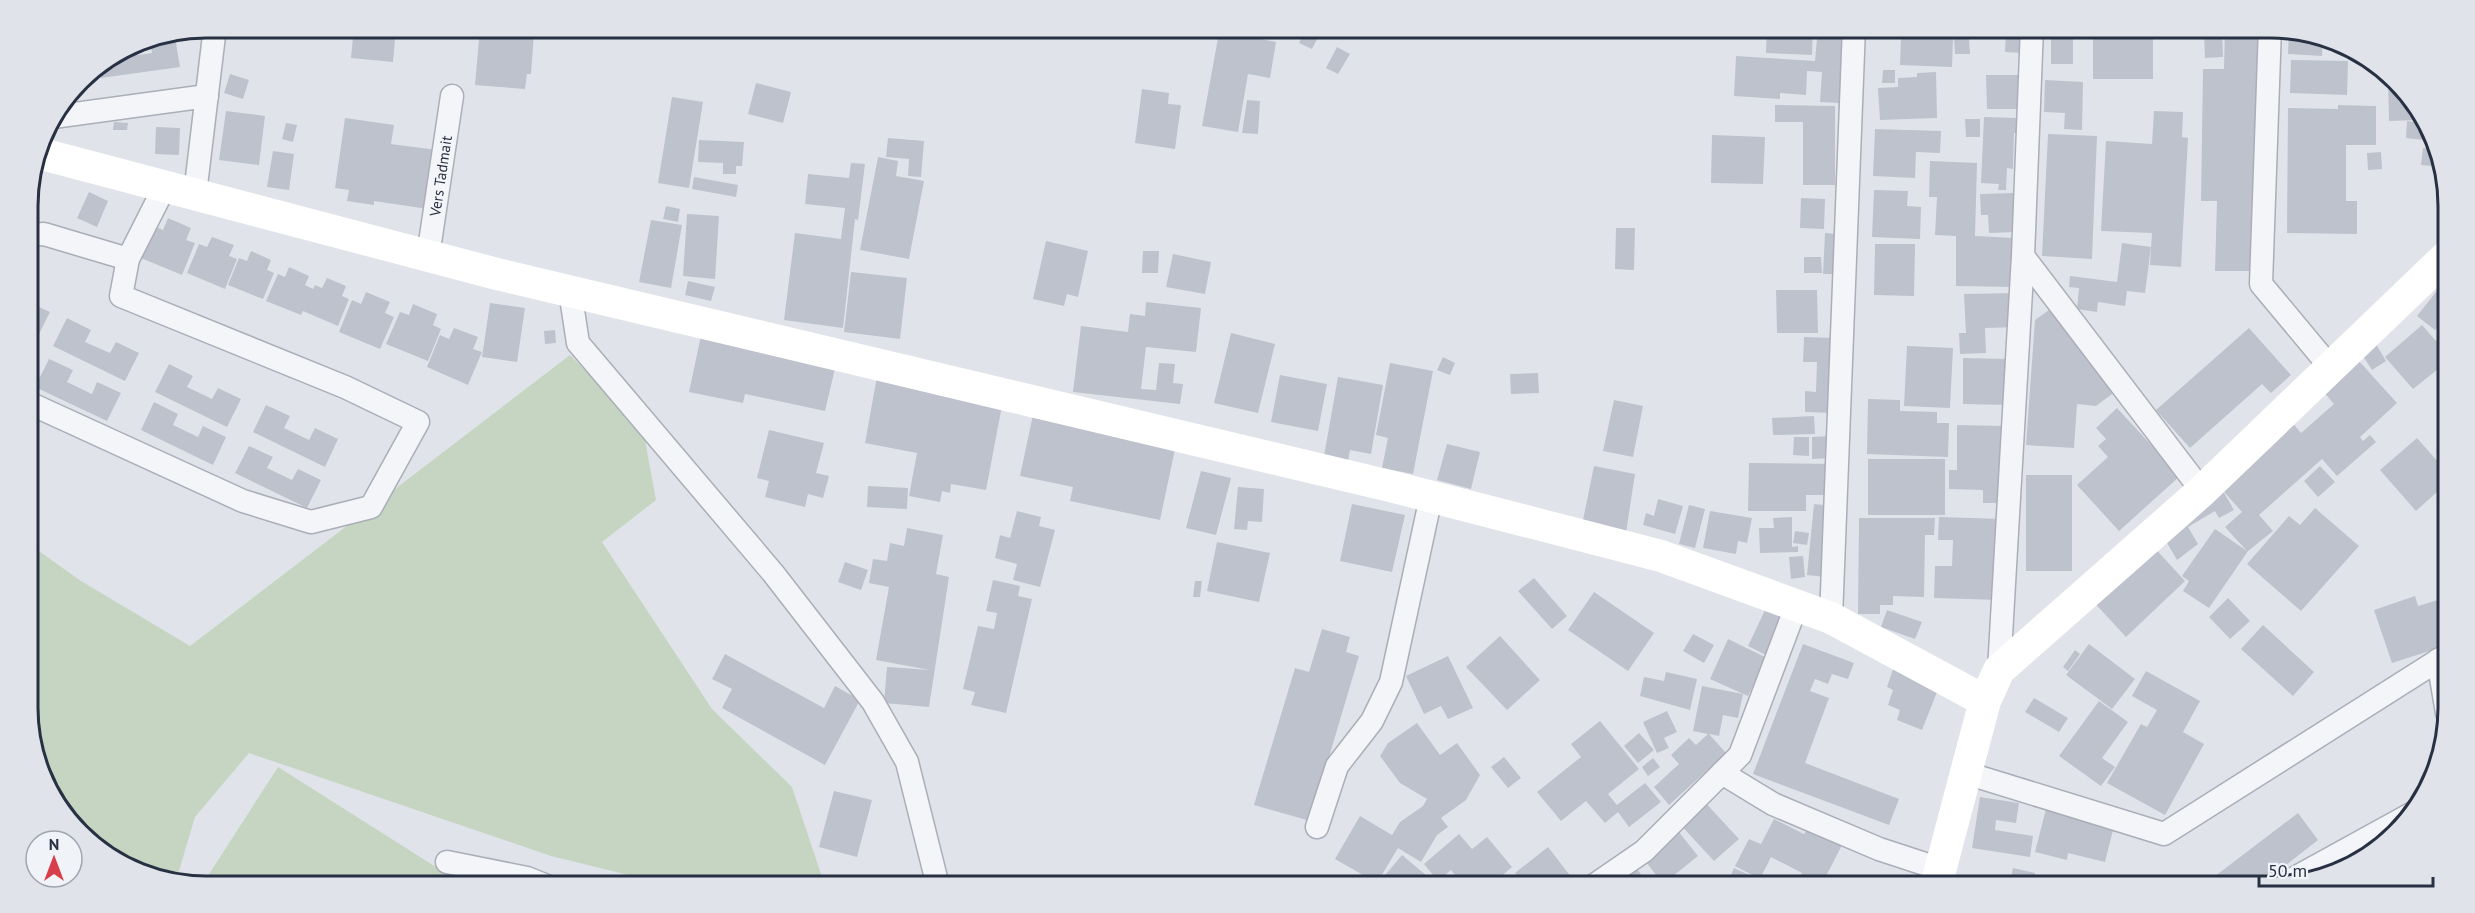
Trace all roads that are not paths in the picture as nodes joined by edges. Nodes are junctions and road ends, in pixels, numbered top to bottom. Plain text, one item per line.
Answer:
1 (214, 38) edge
2 (1854, 38) edge
3 (2032, 38) edge
4 (2270, 38) edge
5 (207, 96) junction
6 (452, 96) dead end
7 (64, 116) edge
8 (45, 155) edge
9 (165, 186) junction
10 (195, 194) junction
11 (38, 234) edge
12 (428, 256) junction
13 (2023, 256) junction
14 (128, 259) junction
15 (2438, 265) edge
16 (570, 291) junction
17 (2331, 368) junction
18 (38, 408) edge
19 (2202, 491) junction
20 (1431, 497) junction
21 (1797, 604) junction
22 (1831, 618) junction
23 (2438, 660) edge
24 (1999, 670) junction
25 (1985, 701) junction
26 (1722, 773) junction
27 (1966, 773) junction
28 (1317, 827) dead end
29 (2386, 828) edge
30 (447, 862) dead end
31 (2307, 871) edge
32 (1609, 875) edge
33 (1934, 875) edge
34 (1938, 875) edge
35 (516, 876) edge
36 (935, 876) edge

1 - 5 street
2 - 22 street
3 - 13 street
4 - 17 street
5 - 7 street
5 - 10 street
6 - 12 street, Vers Tadmait
8 - 9 main road
9 - 10 main road
9 - 14 street
10 - 12 main road
11 - 14 street
12 - 16 main road
13 - 19 street
13 - 24 street
14 - 18 street
15 - 17 main road
16 - 20 main road
16 - 36 street
17 - 19 main road
19 - 24 main road
20 - 21 main road
20 - 28 street
21 - 22 main road
21 - 26 street
22 - 25 main road
23 - 27 street
24 - 25 main road
25 - 27 main road
26 - 32 street
26 - 33 street
27 - 34 main road
29 - 31 street
30 - 35 street

